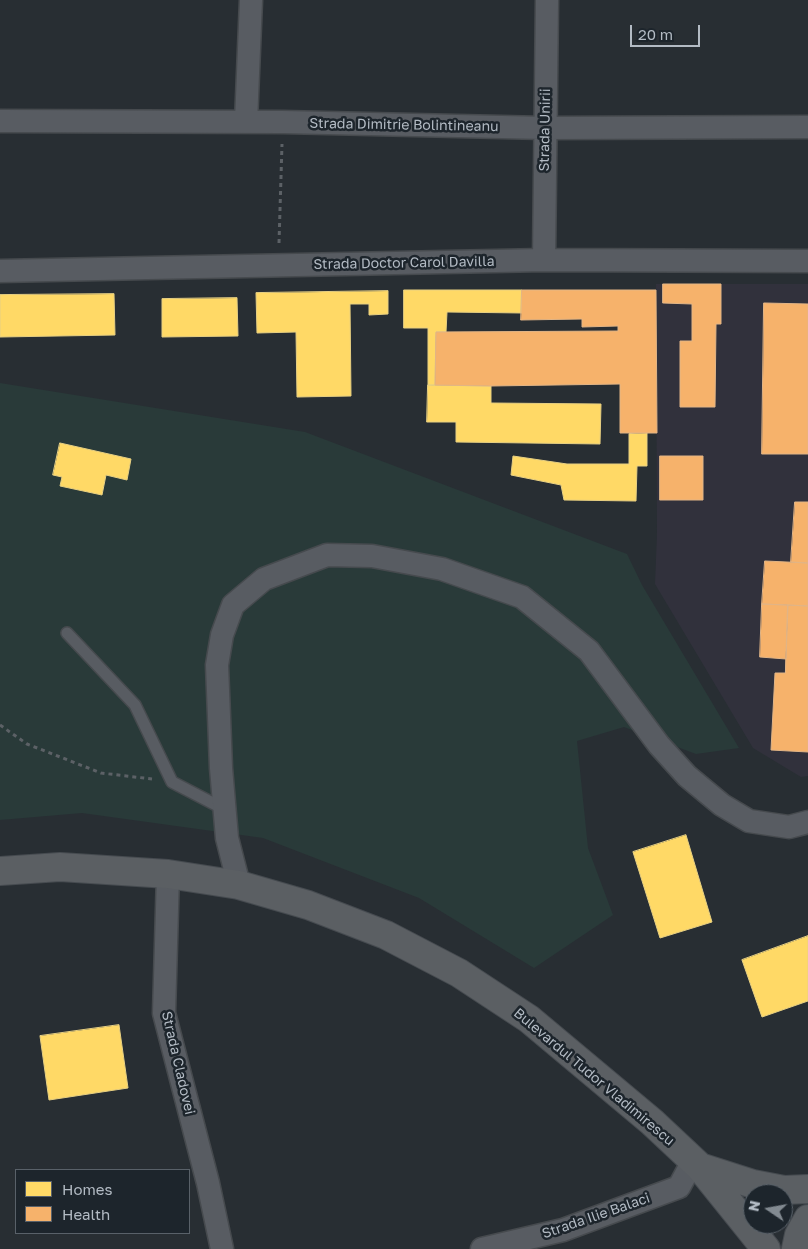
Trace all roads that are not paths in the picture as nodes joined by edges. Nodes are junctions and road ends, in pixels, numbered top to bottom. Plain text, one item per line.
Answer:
1 (251, 0) edge
2 (547, 0) edge
3 (0, 121) edge
4 (246, 122) junction
5 (808, 127) edge
6 (545, 128) junction
7 (544, 260) junction
8 (808, 261) edge
9 (0, 271) edge
10 (66, 633) dead end
11 (224, 809) junction
12 (808, 822) edge
13 (0, 872) edge
14 (168, 874) junction
15 (239, 885) junction
16 (696, 1164) junction
17 (808, 1189) edge
18 (808, 1219) edge
19 (222, 1249) edge
20 (482, 1249) edge
21 (766, 1249) edge
22 (796, 1249) edge

1 - 4 street
2 - 6 street, Strada Unirii
3 - 4 street, Strada Dimitrie Bolintineanu
4 - 6 street, Strada Dimitrie Bolintineanu
5 - 6 street, Strada Dimitrie Bolintineanu
6 - 7 street, Strada Unirii
7 - 8 street, Strada Doctor Carol Davilla
7 - 9 street, Strada Doctor Carol Davilla
10 - 11 lane
11 - 12 street
11 - 15 street
13 - 14 main road, Bulevardul Tudor Vladimirescu
14 - 15 main road, Bulevardul Tudor Vladimirescu
14 - 19 street, Strada Cladovei
15 - 16 main road, Bulevardul Tudor Vladimirescu
16 - 17 main road, Bulevardul Tudor Vladimirescu
16 - 20 street, Strada Ilie Balaci
16 - 21 main road, Bulevardul Tudor Vladimirescu
18 - 22 main road

